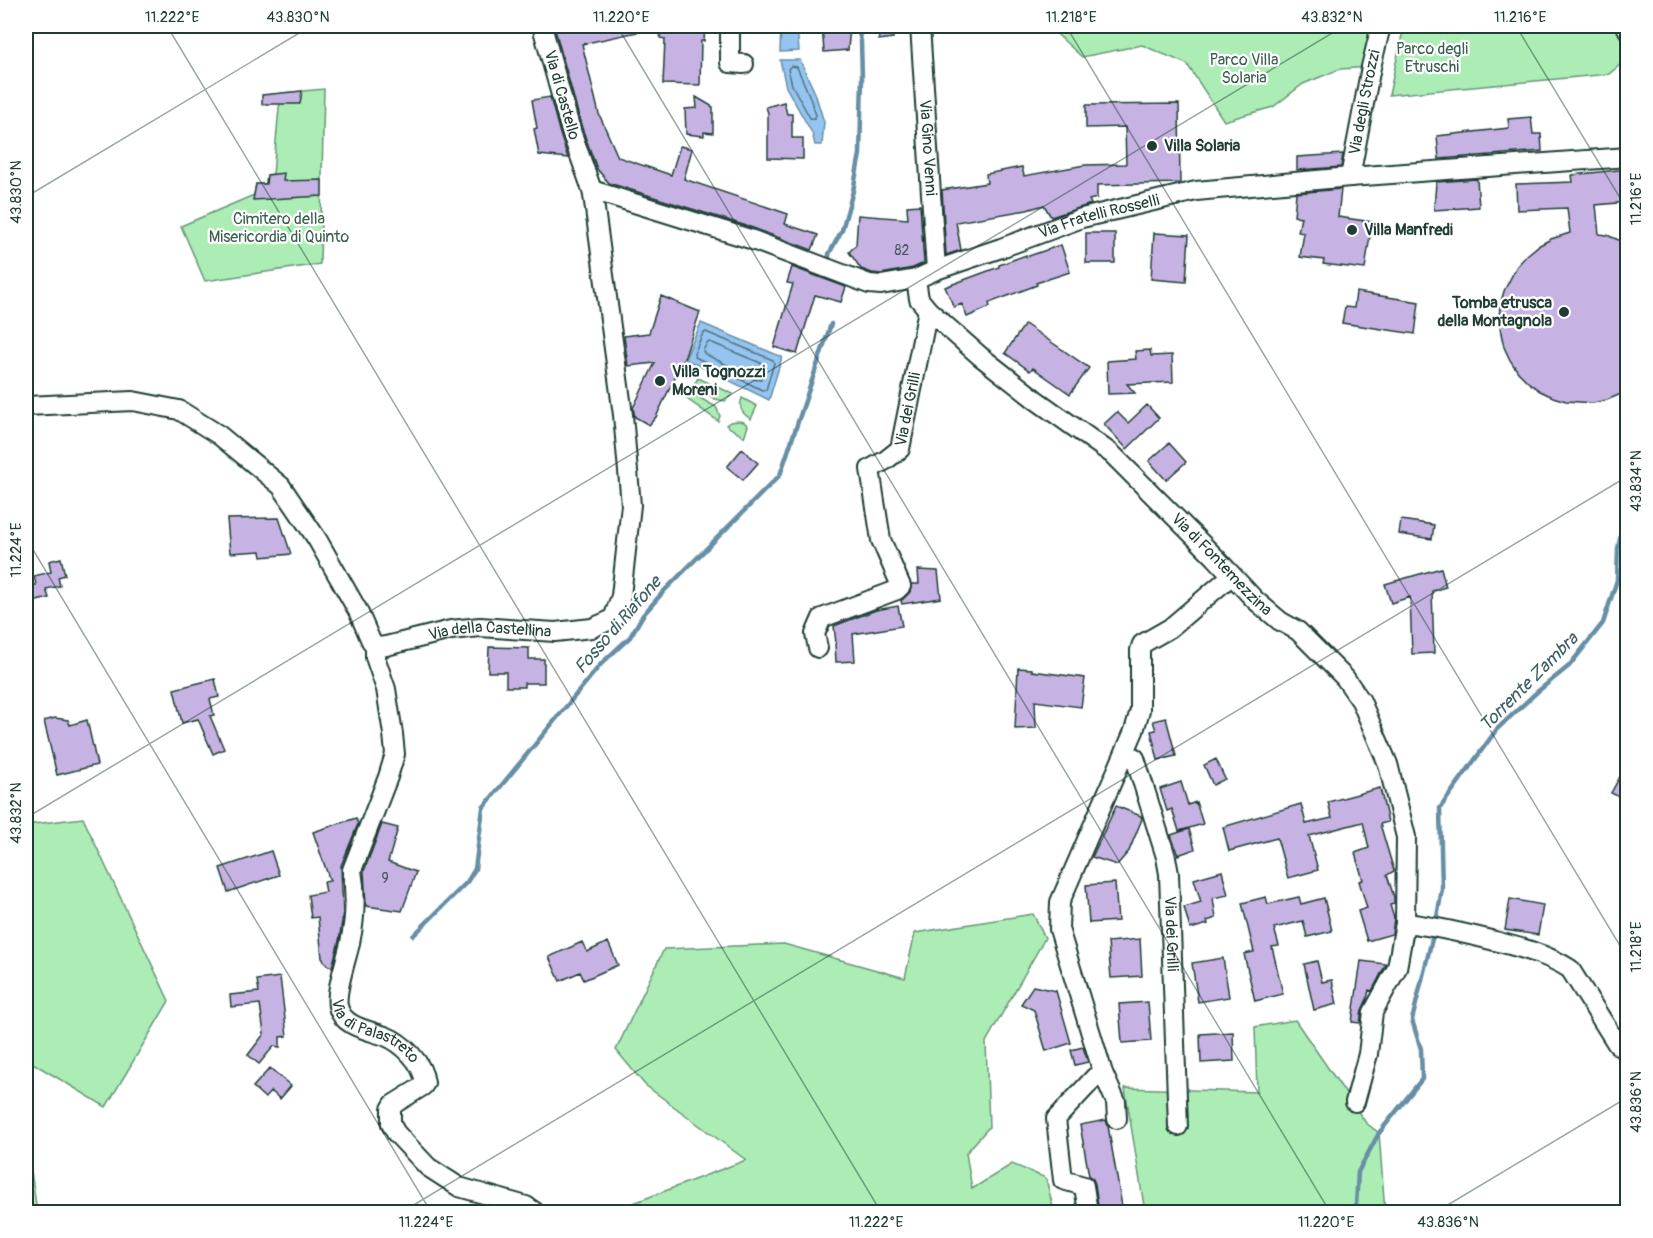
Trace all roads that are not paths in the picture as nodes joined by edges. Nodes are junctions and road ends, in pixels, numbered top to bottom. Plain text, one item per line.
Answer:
1 (730, 26) edge
2 (920, 26) edge
3 (1381, 26) edge
4 (1626, 26) edge
5 (540, 29) edge
6 (1628, 30) edge
7 (733, 63) dead end
8 (1628, 157) edge
9 (584, 164) joint
10 (1350, 177) junction
11 (592, 190) junction
12 (936, 270) junction
13 (916, 279) junction
14 (928, 310) junction
15 (26, 406) edge
16 (1232, 576) junction
17 (375, 646) junction
18 (818, 648) dead end
19 (1125, 753) junction
20 (1404, 923) junction
21 (1628, 1053) edge
22 (1103, 1073) junction
23 (1355, 1102) dead end
24 (1117, 1119) dead end
25 (1178, 1126) dead end
26 (535, 1212) edge
27 (1088, 1212) edge

1 - 7 street
2 - 12 street, Via Gino Venni
3 - 10 street, Via degli Strozzi
4 - 6 street
5 - 9 street, Via di Castello
8 - 10 street, Via Fratelli Rosselli
9 - 11 street, Via della Castellina
10 - 12 street, Via Fratelli Rosselli
11 - 13 street, Via Fratelli Rosselli
11 - 17 street, Via della Castellina
12 - 13 street, Via Fratelli Rosselli
13 - 14 street, Via di Fontemezzina
14 - 16 street, Via di Fontemezzina
14 - 18 street, Via dei Grilli
15 - 17 street
16 - 19 street
16 - 20 street, Via di Fontemezzina
17 - 26 street, Via di Palastreto
19 - 22 street
19 - 25 street, Via dei Grilli
20 - 21 street
20 - 23 street, Via di Fontemezzina
22 - 24 street
22 - 27 street

